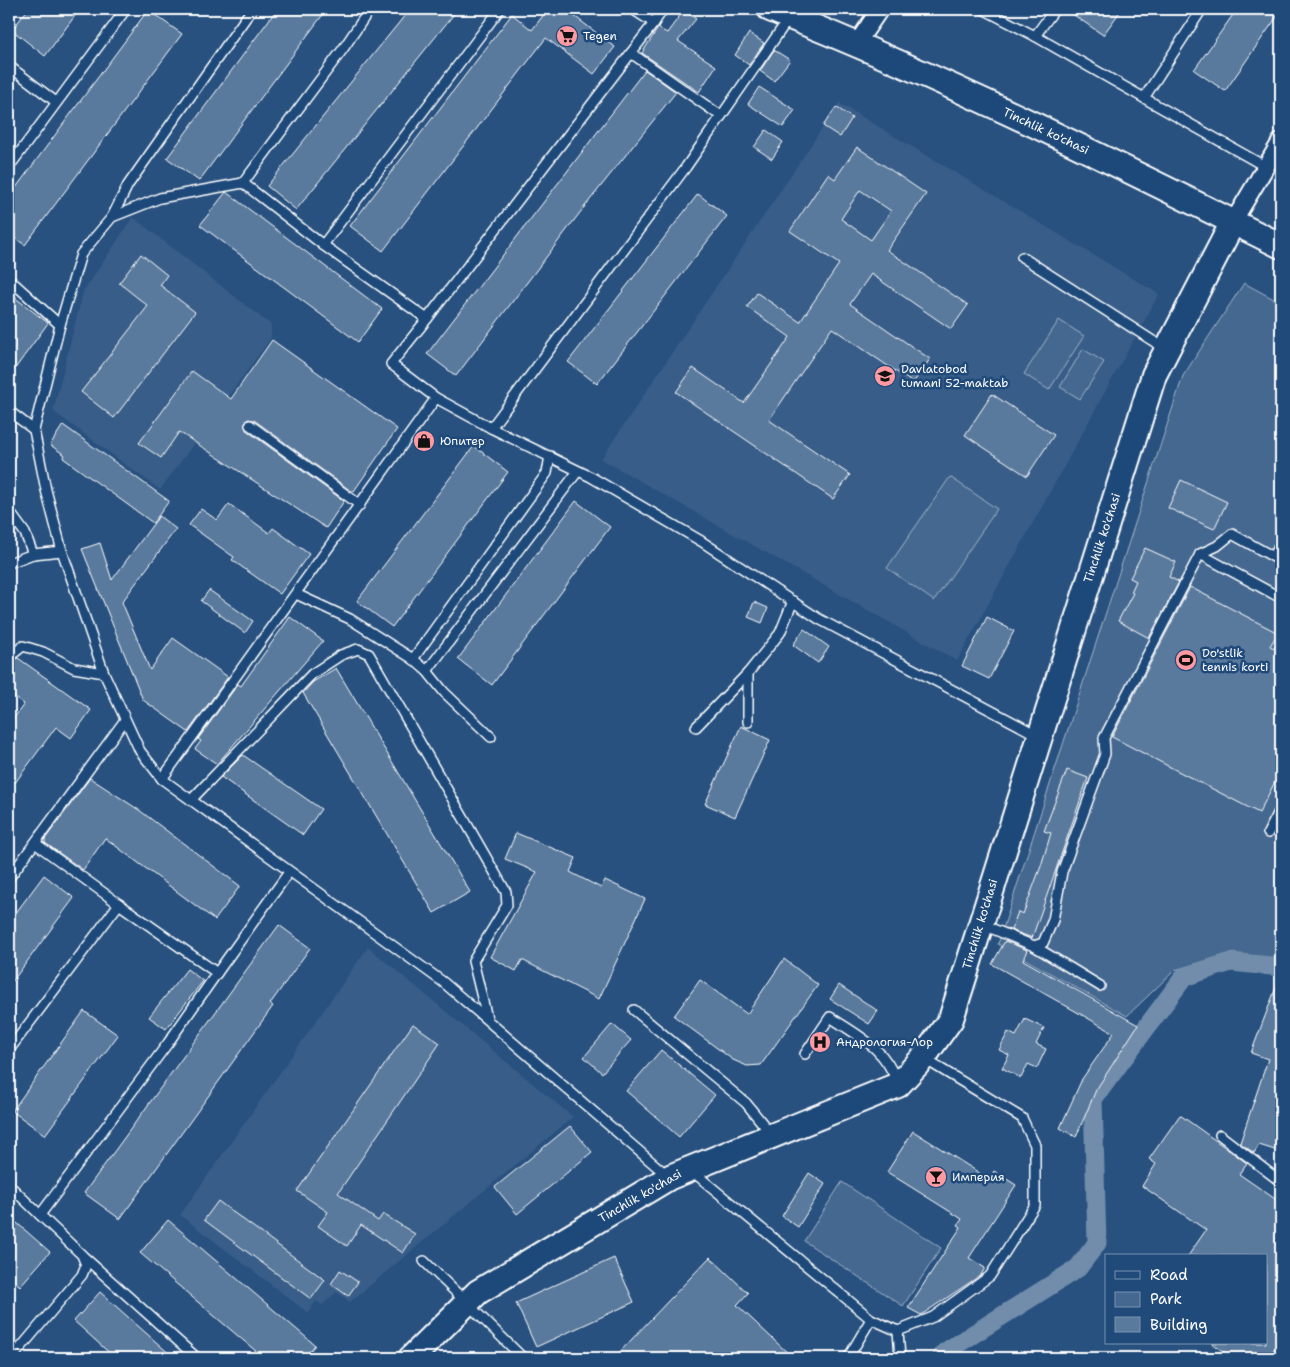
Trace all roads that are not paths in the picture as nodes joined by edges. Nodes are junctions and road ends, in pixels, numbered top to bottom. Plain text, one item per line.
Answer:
1 (126, 9) edge
2 (252, 9) edge
3 (370, 9) edge
4 (500, 9) edge
5 (632, 9) edge
6 (663, 9) edge
7 (880, 9) edge
8 (983, 9) edge
9 (1056, 9) edge
10 (1202, 9) edge
11 (780, 13) edge
12 (654, 23) junction
13 (1035, 36) junction
14 (857, 43) junction
15 (631, 53) junction
16 (9, 66) edge
17 (1144, 98) junction
18 (56, 102) junction
19 (721, 116) junction
20 (1281, 141) edge
21 (9, 167) edge
22 (1266, 168) junction
23 (243, 183) junction
24 (112, 218) junction
25 (1233, 222) junction
26 (323, 245) junction
27 (1281, 246) edge
28 (1022, 257) dead end
29 (9, 279) edge
30 (427, 319) junction
31 (60, 325) junction
32 (1167, 350) junction
33 (436, 398) junction
34 (9, 411) edge
35 (250, 425) dead end
36 (490, 428) junction
37 (34, 430) junction
38 (550, 456) junction
39 (578, 471) junction
40 (360, 505) junction
41 (9, 511) edge
42 (1281, 542) edge
43 (62, 550) junction
44 (33, 554) junction
45 (1200, 554) junction
46 (1278, 559) edge
47 (9, 563) edge
48 (296, 594) junction
49 (1281, 598) edge
50 (793, 601) junction
51 (9, 657) edge
52 (413, 660) junction
53 (427, 671) junction
54 (104, 672) junction
55 (748, 673) junction
56 (125, 720) junction
57 (748, 722) dead end
58 (696, 727) dead end
59 (1039, 736) junction
60 (491, 737) dead end
61 (162, 779) junction
62 (191, 800) junction
63 (1281, 808) edge
64 (1268, 833) dead end
65 (35, 843) junction
66 (289, 872) junction
67 (9, 878) edge
68 (120, 904) junction
69 (980, 924) junction
70 (1034, 946) junction
71 (217, 973) junction
72 (1100, 986) dead end
73 (634, 1010) dead end
74 (487, 1018) junction
75 (9, 1050) edge
76 (805, 1054) dead end
77 (923, 1058) junction
78 (898, 1084) junction
79 (773, 1135) junction
80 (1220, 1135) dead end
81 (680, 1173) junction
82 (1281, 1182) edge
83 (9, 1186) edge
84 (40, 1215) junction
85 (82, 1255) junction
86 (424, 1261) dead end
87 (467, 1303) junction
88 (871, 1319) junction
89 (898, 1331) junction
90 (12, 1358) edge
91 (197, 1358) edge
92 (411, 1358) edge
93 (523, 1358) edge
94 (848, 1358) edge
95 (900, 1358) edge

1 - 18 lane
2 - 24 lane
3 - 23 lane
4 - 26 lane
5 - 12 lane
6 - 12 lane
7 - 14 street
8 - 13 lane
9 - 13 lane
10 - 17 lane
11 - 14 street, Tinchlik ko'chasi
11 - 19 lane
12 - 15 lane
13 - 17 lane
14 - 25 street, Tinchlik ko'chasi
15 - 19 lane
15 - 30 lane
16 - 18 lane
17 - 22 lane
18 - 21 lane
19 - 36 lane
20 - 22 street
22 - 25 street
23 - 24 lane
23 - 26 lane
24 - 31 lane
25 - 27 street, Tinchlik ko'chasi
25 - 32 street, Tinchlik ko'chasi
26 - 30 lane
28 - 32 lane
29 - 31 lane
30 - 33 lane
31 - 37 lane
32 - 59 street, Tinchlik ko'chasi
33 - 36 lane
33 - 40 lane
34 - 37 lane
35 - 40 lane
36 - 38 lane
37 - 43 lane
38 - 39 lane
38 - 52 lane
39 - 50 lane
39 - 53 lane
40 - 48 lane
41 - 44 lane
42 - 46 lane
43 - 44 lane
43 - 54 lane
44 - 47 lane
45 - 46 lane
45 - 49 lane
45 - 70 lane
48 - 52 lane
48 - 61 lane
50 - 55 lane
50 - 59 lane
51 - 54 lane
52 - 53 lane
53 - 60 lane
54 - 56 lane
55 - 57 lane
55 - 58 lane
56 - 61 lane
56 - 65 lane
59 - 69 street, Tinchlik ko'chasi
61 - 62 lane
62 - 66 lane
62 - 74 lane
63 - 64 lane
65 - 67 lane
65 - 68 lane
66 - 71 lane
66 - 74 lane
68 - 71 lane
68 - 75 lane
69 - 70 lane
69 - 77 street, Tinchlik ko'chasi
70 - 72 lane
71 - 84 lane
73 - 79 lane
74 - 81 lane
76 - 78 lane
77 - 78 street, Tinchlik ko'chasi
77 - 89 lane
78 - 79 street, Tinchlik ko'chasi
79 - 81 street, Tinchlik ko'chasi
80 - 82 lane
81 - 87 street, Tinchlik ko'chasi
81 - 88 lane
83 - 84 lane
84 - 85 lane
85 - 90 lane
85 - 91 lane
86 - 87 lane
87 - 92 street, Tinchlik ko'chasi
87 - 93 lane
88 - 89 lane
88 - 94 lane
89 - 95 lane

